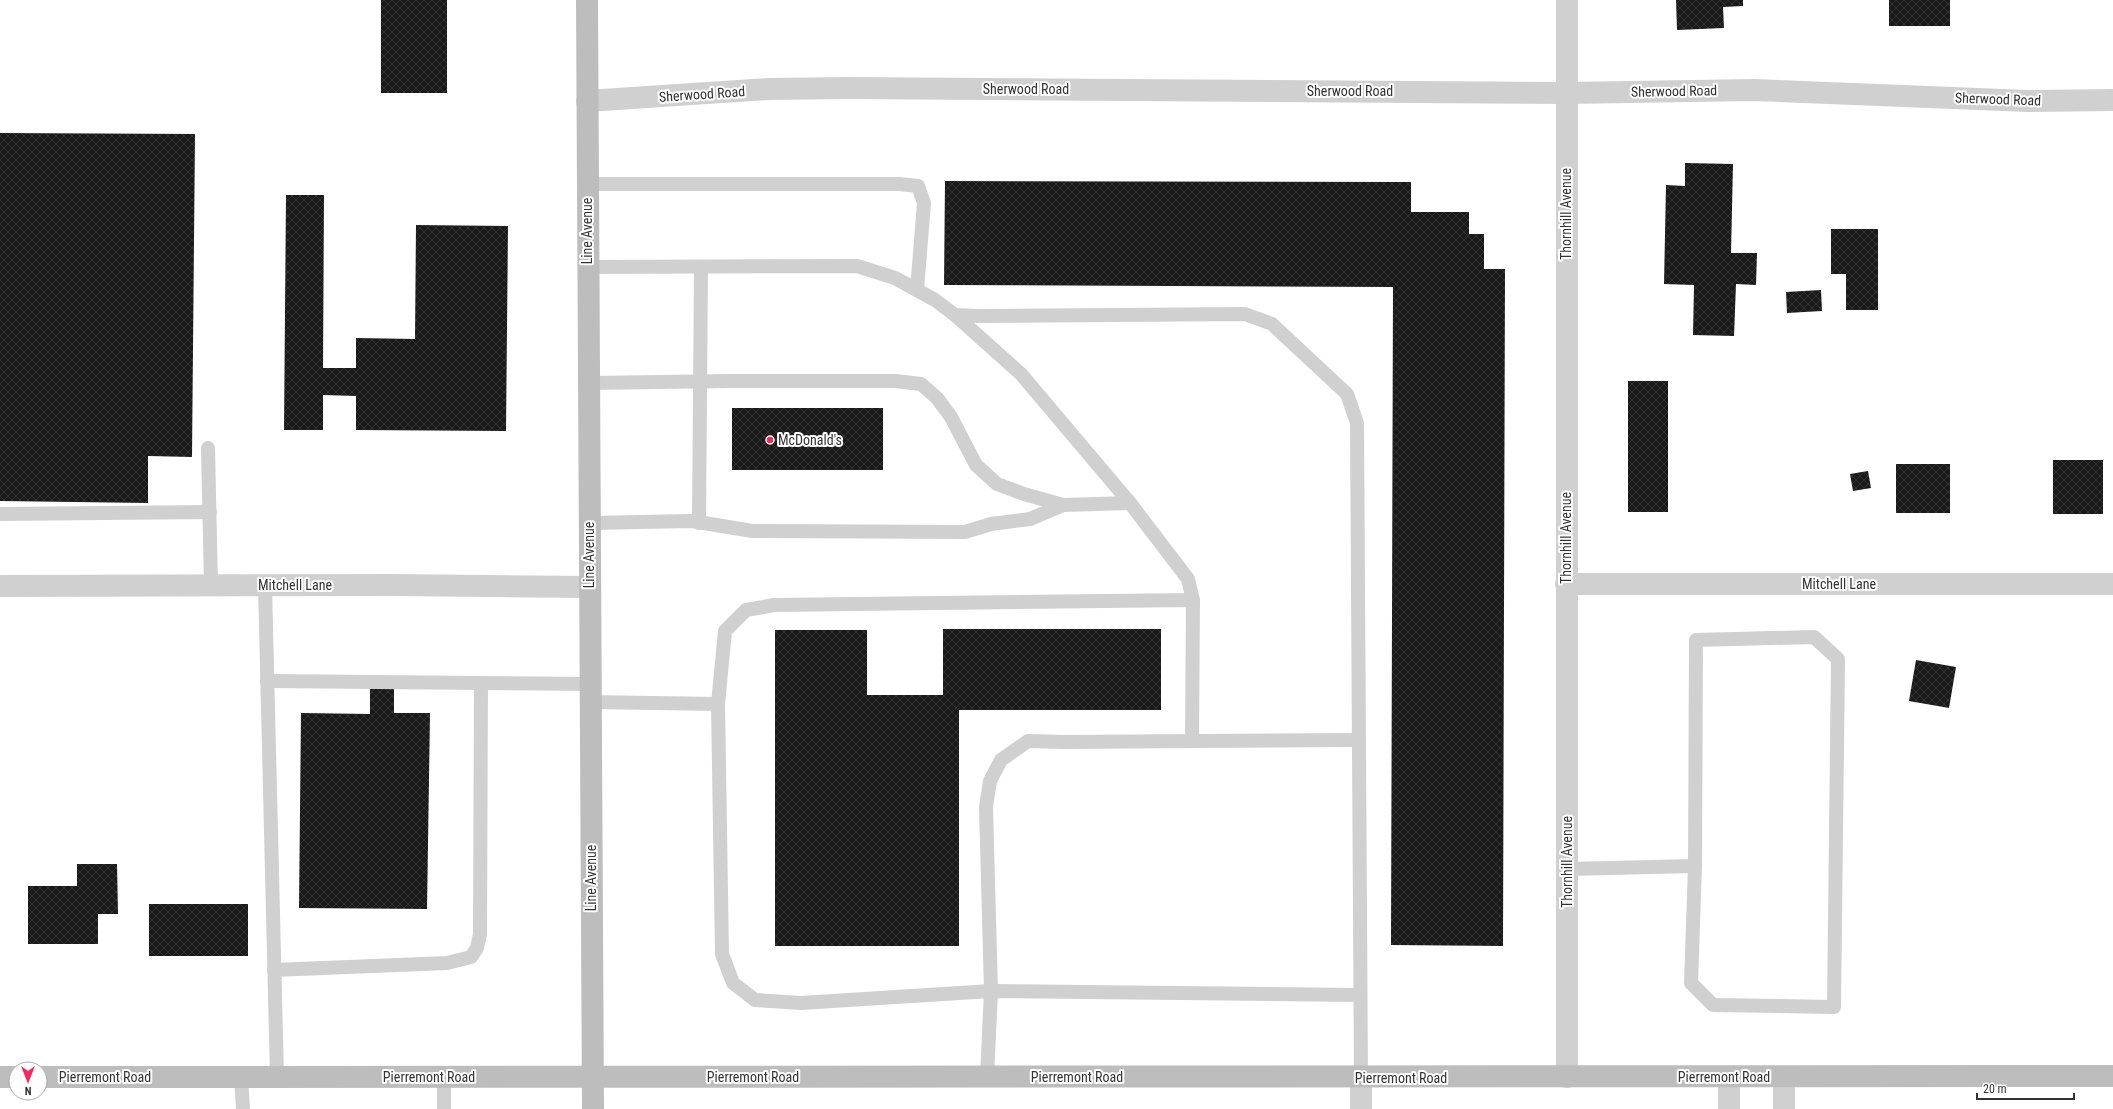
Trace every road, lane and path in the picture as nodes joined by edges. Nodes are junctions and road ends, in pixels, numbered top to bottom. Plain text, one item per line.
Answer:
1 (586, 0) edge
2 (1567, 0) edge
3 (1566, 93) junction
4 (2113, 100) edge
5 (587, 101) junction
6 (587, 184) junction
7 (588, 267) junction
8 (701, 267) junction
9 (917, 290) junction
10 (955, 315) junction
11 (700, 381) junction
12 (588, 383) junction
13 (208, 448) dead end
14 (1130, 503) junction
15 (1063, 505) junction
16 (210, 512) junction
17 (0, 514) edge
18 (589, 523) junction
19 (699, 523) junction
20 (1566, 584) junction
21 (2113, 584) edge
22 (211, 585) junction
23 (265, 585) junction
24 (0, 586) edge
25 (590, 587) junction
26 (1193, 600) junction
27 (267, 681) junction
28 (481, 683) junction
29 (590, 693) junction
30 (718, 704) junction
31 (1358, 740) junction
32 (1192, 741) junction
33 (1695, 866) junction
34 (1567, 869) junction
35 (274, 970) junction
36 (991, 991) junction
37 (1360, 995) junction
38 (2113, 1076) edge
39 (48, 1077) edge
40 (241, 1077) junction
41 (277, 1077) junction
42 (444, 1077) junction
43 (593, 1077) junction
44 (987, 1077) junction
45 (1567, 1077) junction
46 (1729, 1077) junction
47 (1784, 1077) junction
48 (1361, 1078) junction
49 (243, 1109) edge
50 (444, 1109) edge
51 (593, 1109) edge
52 (1361, 1109) edge
53 (1729, 1109) edge
54 (1784, 1109) edge

1 - 5 main road, Line Avenue
2 - 3 street, Thornhill Avenue
3 - 4 street, Sherwood Road
3 - 5 street, Sherwood Road
3 - 20 street, Thornhill Avenue
5 - 6 main road, Line Avenue
6 - 7 main road, Line Avenue
6 - 9 lane
7 - 8 lane
7 - 12 main road, Line Avenue
8 - 9 lane
8 - 11 lane
9 - 10 lane
10 - 14 lane
10 - 31 lane
11 - 12 lane
11 - 15 lane
11 - 19 lane
12 - 18 main road, Line Avenue
13 - 16 lane
14 - 15 lane
14 - 26 lane
15 - 19 lane
16 - 17 lane
16 - 22 lane
18 - 19 lane
18 - 25 main road, Line Avenue
20 - 21 street, Mitchell Lane
20 - 34 street, Thornhill Avenue
22 - 23 street, Mitchell Lane
22 - 24 street, Mitchell Lane
23 - 25 street, Mitchell Lane
23 - 27 lane
25 - 29 main road, Line Avenue
26 - 30 lane
26 - 32 lane
27 - 28 lane
27 - 35 lane
28 - 29 lane
28 - 35 lane
29 - 30 lane
29 - 43 main road, Line Avenue
30 - 36 lane
31 - 32 lane
31 - 37 lane
32 - 36 lane
33 - 33 lane
33 - 34 lane
34 - 45 street, Thornhill Avenue
35 - 41 lane
36 - 37 lane
36 - 44 lane
37 - 48 lane
38 - 47 main road, Pierremont Road
39 - 40 main road, Pierremont Road
40 - 41 main road, Pierremont Road
40 - 49 lane
41 - 42 main road, Pierremont Road
42 - 43 main road, Pierremont Road
42 - 50 lane
43 - 44 main road, Pierremont Road
43 - 51 main road, Line Avenue
44 - 48 main road, Pierremont Road
45 - 46 main road, Pierremont Road
45 - 48 main road, Pierremont Road
46 - 47 main road, Pierremont Road
46 - 53 street
47 - 54 street
48 - 52 street

